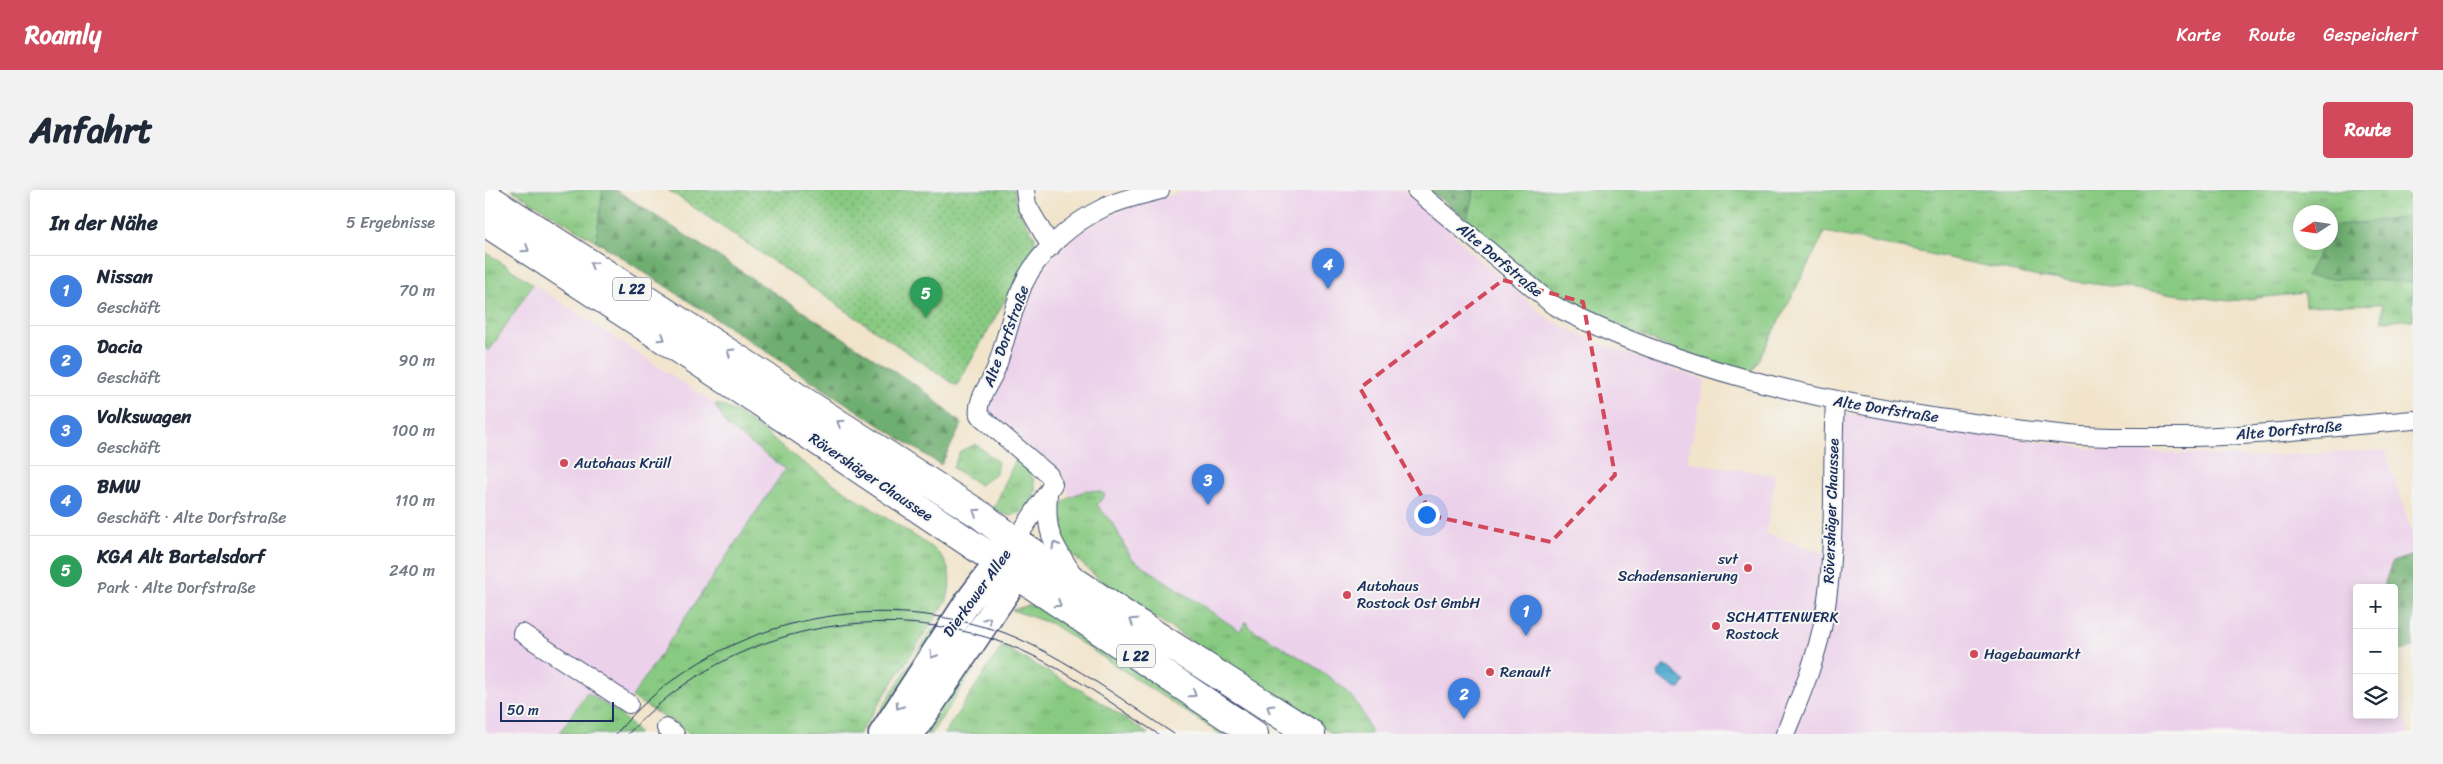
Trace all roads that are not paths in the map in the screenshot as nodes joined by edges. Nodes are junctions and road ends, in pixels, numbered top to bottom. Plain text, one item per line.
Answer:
1 (1025, 190) edge
2 (1160, 190) edge
3 (1416, 190) edge
4 (487, 206) edge
5 (1051, 247) junction
6 (1835, 402) junction
7 (2413, 420) edge
8 (1047, 494) junction
9 (1015, 541) junction
10 (1007, 569) junction
11 (1081, 586) junction
12 (522, 633) dead end
13 (629, 704) dead end
14 (882, 734) edge
15 (911, 734) edge
16 (1255, 734) edge
17 (1311, 734) edge
18 (1785, 734) edge

1 - 5 street
2 - 5 street, Alte Dorfstraße
3 - 6 street, Alte Dorfstraße
9 -> 4 main road, Rövershäger Chaussee / L 22
4 -> 10 main road, Rövershäger Chaussee / L 22
5 - 8 street, Alte Dorfstraße
6 - 7 street, Alte Dorfstraße
6 - 18 street, Rövershäger Chaussee
8 - 9 street
11 -> 8 street, Rövershäger Chaussee
9 - 10 main road, Dierkower Allee
9 - 11 main road, Rövershäger Chaussee / L 22
10 -> 14 main road, Dierkower Allee
15 -> 10 main road, Dierkower Allee
10 -> 16 main road, Rövershäger Chaussee / L 22
17 -> 11 main road, Rövershäger Chaussee / L 22
12 - 13 street

